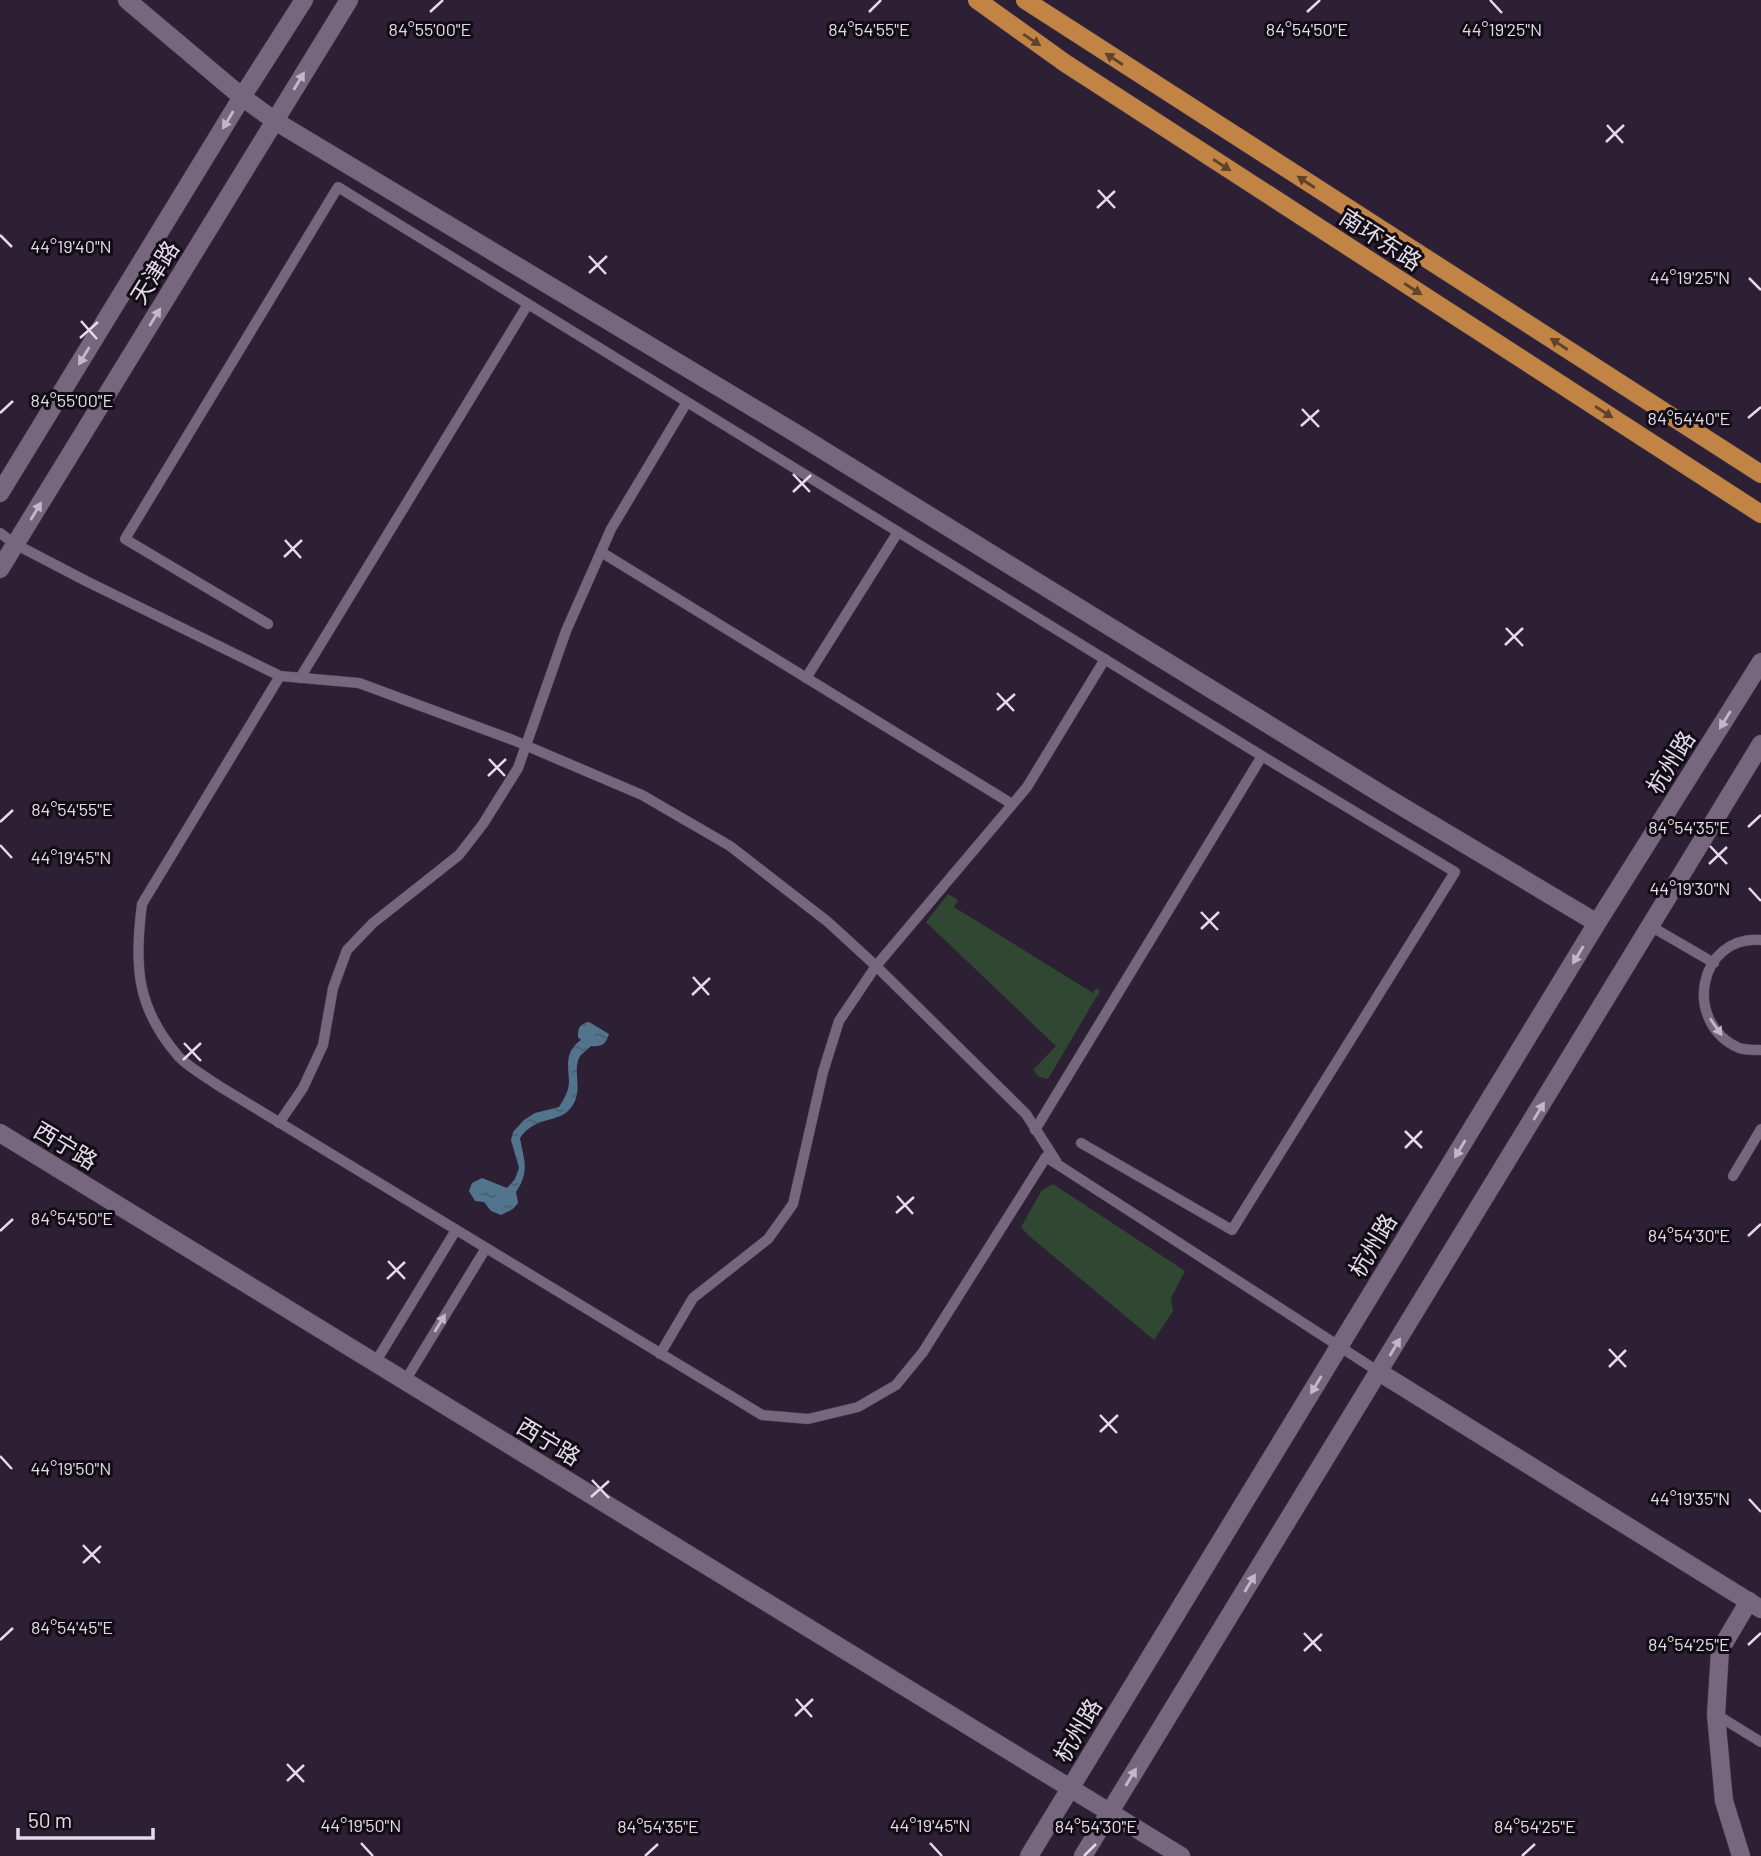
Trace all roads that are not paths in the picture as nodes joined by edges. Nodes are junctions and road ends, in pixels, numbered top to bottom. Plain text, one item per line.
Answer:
1 (127, 0) edge
2 (304, 0) edge
3 (349, 0) edge
4 (976, 0) edge
5 (1025, 0) edge
6 (242, 97) junction
7 (275, 121) junction
8 (528, 304) junction
9 (687, 402) junction
10 (1761, 474) edge
11 (0, 493) edge
12 (1761, 514) edge
13 (898, 532) junction
14 (0, 533) edge
15 (15, 544) junction
16 (601, 552) junction
17 (0, 569) edge
18 (268, 624) dead end
19 (1105, 659) junction
20 (1761, 662) edge
21 (280, 676) junction
22 (300, 678) junction
23 (806, 678) junction
24 (1761, 744) edge
25 (524, 745) junction
26 (1262, 756) junction
27 (1012, 804) junction
28 (1597, 923) junction
29 (1651, 927) junction
30 (1761, 940) edge
31 (1714, 963) junction
32 (876, 966) junction
33 (1761, 1050) edge
34 (279, 1122) junction
35 (1761, 1129) edge
36 (1035, 1130) junction
37 (0, 1133) edge
38 (1081, 1143) dead end
39 (1058, 1165) junction
40 (1733, 1176) dead end
41 (456, 1230) junction
42 (486, 1248) junction
43 (1339, 1347) junction
44 (660, 1354) junction
45 (375, 1363) junction
46 (1379, 1372) junction
47 (405, 1381) junction
48 (1755, 1605) edge
49 (1716, 1715) junction
50 (1761, 1742) edge
51 (1070, 1788) junction
52 (1110, 1812) junction
53 (1029, 1856) edge
54 (1083, 1856) edge
55 (1181, 1856) edge
56 (1741, 1856) edge

1 - 6 street
2 - 6 street, 天津路
7 -> 3 street, 天津路
4 -> 12 main road, 南环东路
10 -> 5 main road, 南环东路
6 - 7 street
6 -> 11 street, 天津路
15 -> 7 street, 天津路
7 - 28 street
8 - 9 lane
8 - 18 lane
8 - 22 lane
9 - 13 lane
9 - 16 lane
13 - 19 lane
13 - 23 lane
14 - 15 lane
15 - 17 street, 天津路
15 - 21 lane
16 - 23 lane
16 - 25 lane
19 - 26 lane
19 - 27 lane
20 -> 28 street, 杭州路
21 - 22 lane
21 - 34 lane
22 - 25 lane
23 - 27 lane
24 - 29 street
25 - 32 lane
25 - 34 lane
26 - 36 lane
26 - 38 lane
27 - 32 lane
28 -> 43 street, 杭州路
29 - 31 lane
46 -> 29 street
30 - 31 lane
31 -> 33 lane
32 - 36 lane
32 - 44 lane
34 - 41 lane
35 - 40 lane
36 - 39 lane
37 - 45 street, 西宁路
39 - 43 lane
39 - 44 lane
41 - 42 lane
41 - 45 lane
42 - 44 lane
47 -> 42 lane
43 - 46 lane
43 -> 51 street, 杭州路
45 - 47 street, 西宁路
46 - 48 street
52 -> 46 street
47 - 51 street, 西宁路
48 - 49 street
49 - 50 lane
49 - 56 street
51 - 52 street, 西宁路
51 - 53 street, 杭州路
52 - 54 street
52 - 55 street, 西宁路

